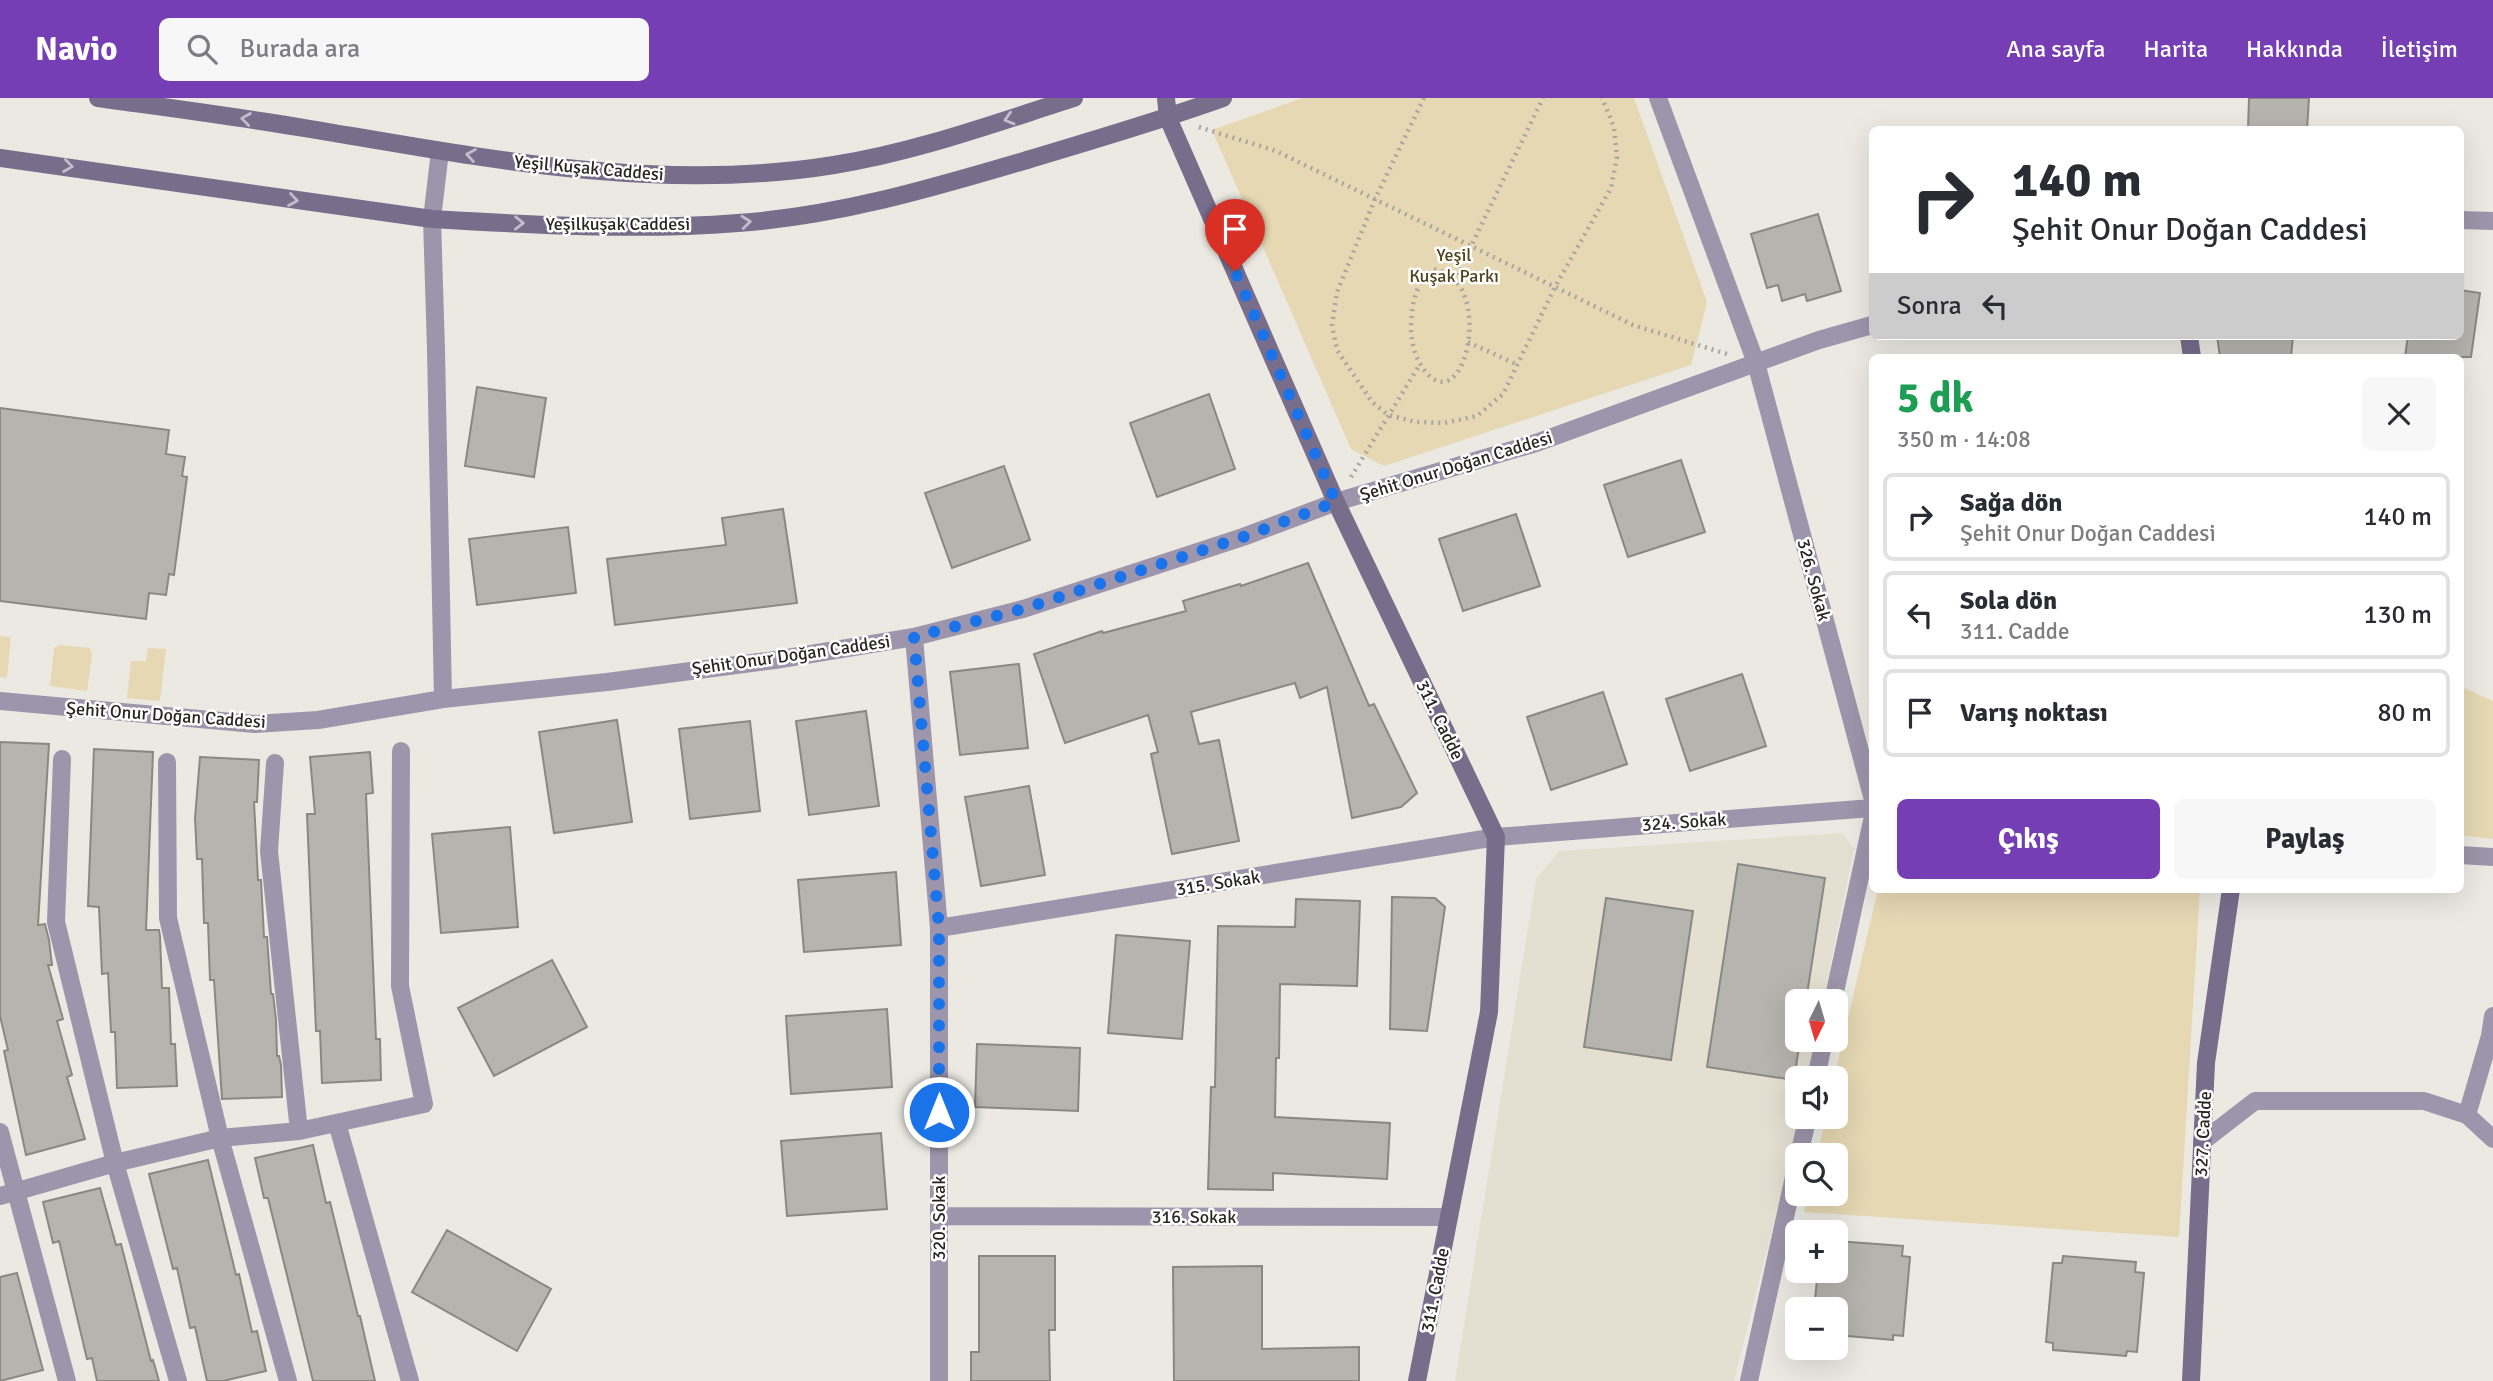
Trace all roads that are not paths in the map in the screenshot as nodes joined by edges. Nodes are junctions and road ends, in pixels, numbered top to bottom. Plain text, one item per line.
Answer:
1 (98, 98) edge
2 (1074, 98) edge
3 (1166, 98) edge
4 (1223, 98) edge
5 (1658, 98) edge
6 (1168, 118) junction
7 (440, 151) junction
8 (0, 158) edge
9 (432, 219) junction
10 (2464, 220) edge
11 (2493, 221) edge
12 (1869, 326) edge
13 (1756, 363) junction
14 (1336, 502) junction
15 (914, 637) junction
16 (443, 699) junction
17 (0, 701) edge
18 (401, 751) dead end
19 (62, 759) dead end
20 (167, 762) dead end
21 (275, 763) dead end
22 (1869, 785) edge
23 (1869, 808) edge
24 (1869, 835) edge
25 (1496, 837) junction
26 (2464, 855) edge
27 (2493, 857) edge
28 (2230, 893) edge
29 (939, 928) junction
30 (1836, 989) edge
31 (2493, 1016) edge
32 (2467, 1115) junction
33 (337, 1123) junction
34 (299, 1131) junction
35 (0, 1132) edge
36 (220, 1138) junction
37 (2493, 1139) edge
38 (2202, 1142) junction
39 (114, 1163) junction
40 (8, 1194) edge
41 (1788, 1206) edge
42 (939, 1216) junction
43 (1449, 1217) junction
44 (67, 1381) edge
45 (178, 1381) edge
46 (288, 1381) edge
47 (410, 1381) edge
48 (939, 1381) edge
49 (1417, 1381) edge
50 (1749, 1381) edge
51 (2191, 1381) edge

7 -> 1 main road, Yeşil Kuşak Caddesi
2 -> 7 main road, Yeşil Kuşak Caddesi
3 - 6 main road, 311. Cadde
4 - 6 main road, Yeşilkuşak Caddesi
5 - 13 street, 326. Sokak
9 -> 6 main road, Yeşilkuşak Caddesi
6 - 14 main road, 311. Cadde
7 - 9 street
8 -> 9 main road, Yeşilkuşak Caddesi
9 - 16 street
10 - 11 street
12 - 13 street, Şehit Onur Doğan Caddesi
13 - 14 street, Şehit Onur Doğan Caddesi
13 - 22 street, 326. Sokak
14 - 15 street, Şehit Onur Doğan Caddesi
14 - 25 main road, 311. Cadde
15 - 16 street, Şehit Onur Doğan Caddesi
15 - 29 street, 320. Sokak
16 - 17 street, Şehit Onur Doğan Caddesi
18 - 33 street
19 - 39 street
20 - 36 street
21 - 34 street
23 - 25 street, 324. Sokak
24 - 30 street
25 - 29 street, 315. Sokak
25 - 43 main road, 311. Cadde
26 - 27 street
28 - 38 main road, 327. Cadde
29 - 42 street, 320. Sokak
31 - 32 street
32 - 37 street
32 - 38 street
33 - 34 street
33 - 47 street
34 - 36 street
35 - 40 street
36 - 39 street
36 - 46 street
38 - 51 main road, 327. Cadde
39 - 40 street
39 - 45 street
40 - 44 street
41 - 50 street
42 - 43 street, 316. Sokak
42 - 48 street, 320. Sokak
43 - 49 main road, 311. Cadde

